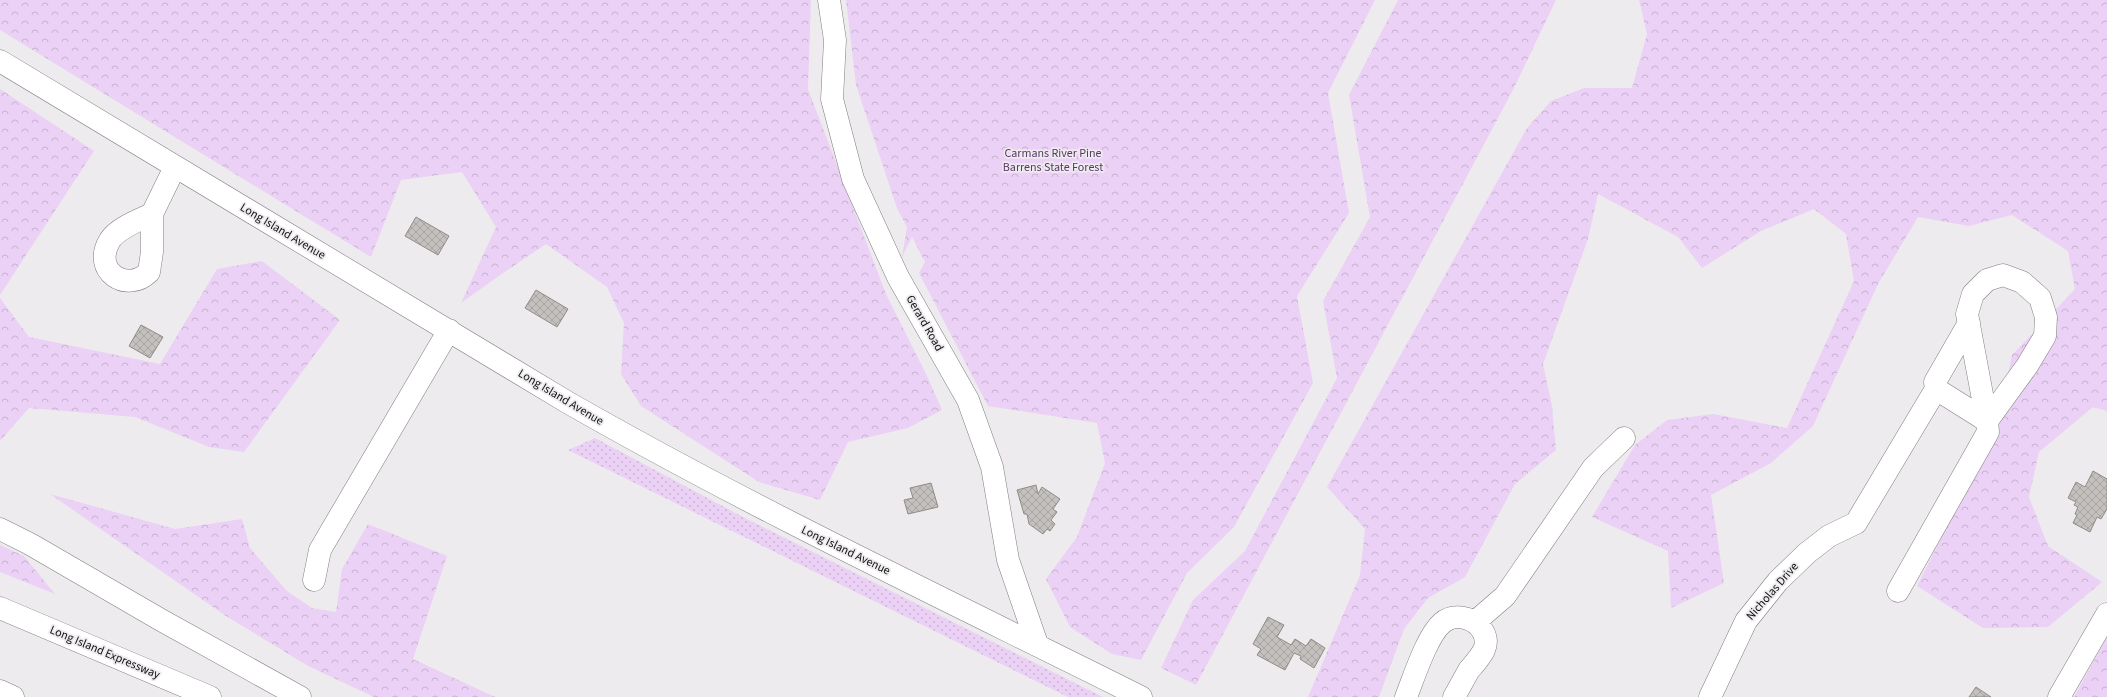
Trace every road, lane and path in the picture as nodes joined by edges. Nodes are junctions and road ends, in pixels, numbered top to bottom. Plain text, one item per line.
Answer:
1 (829, 0) edge
2 (0, 62) edge
3 (175, 167) junction
4 (152, 214) dead end
5 (1969, 323) junction
6 (449, 330) junction
7 (1936, 389) junction
8 (1987, 421) junction
9 (1624, 438) dead end
10 (0, 529) edge
11 (314, 580) dead end
12 (1898, 591) dead end
13 (0, 608) edge
14 (2107, 614) edge
15 (1475, 622) junction
16 (1037, 644) junction
17 (0, 691) edge
18 (13, 697) edge
19 (210, 697) edge
20 (300, 697) edge
21 (1141, 697) edge
22 (1406, 697) edge
23 (1454, 697) edge
24 (1710, 697) edge
25 (2059, 697) edge

1 - 16 main road, Gerard Road
2 - 3 main road, Long Island Avenue
3 - 4 main road
3 - 6 main road, Long Island Avenue
5 - 7 main road, Nicholas Drive
5 - 8 main road
5 - 8 main road
6 - 11 main road
6 - 16 main road, Long Island Avenue
7 - 8 main road
7 - 24 main road, Nicholas Drive
8 - 12 main road
9 - 15 main road
10 - 20 main road
13 - 19 main road, Long Island Expressway
14 - 25 main road
15 - 22 main road
15 - 23 main road
16 - 21 main road, Long Island Avenue
17 - 18 main road

